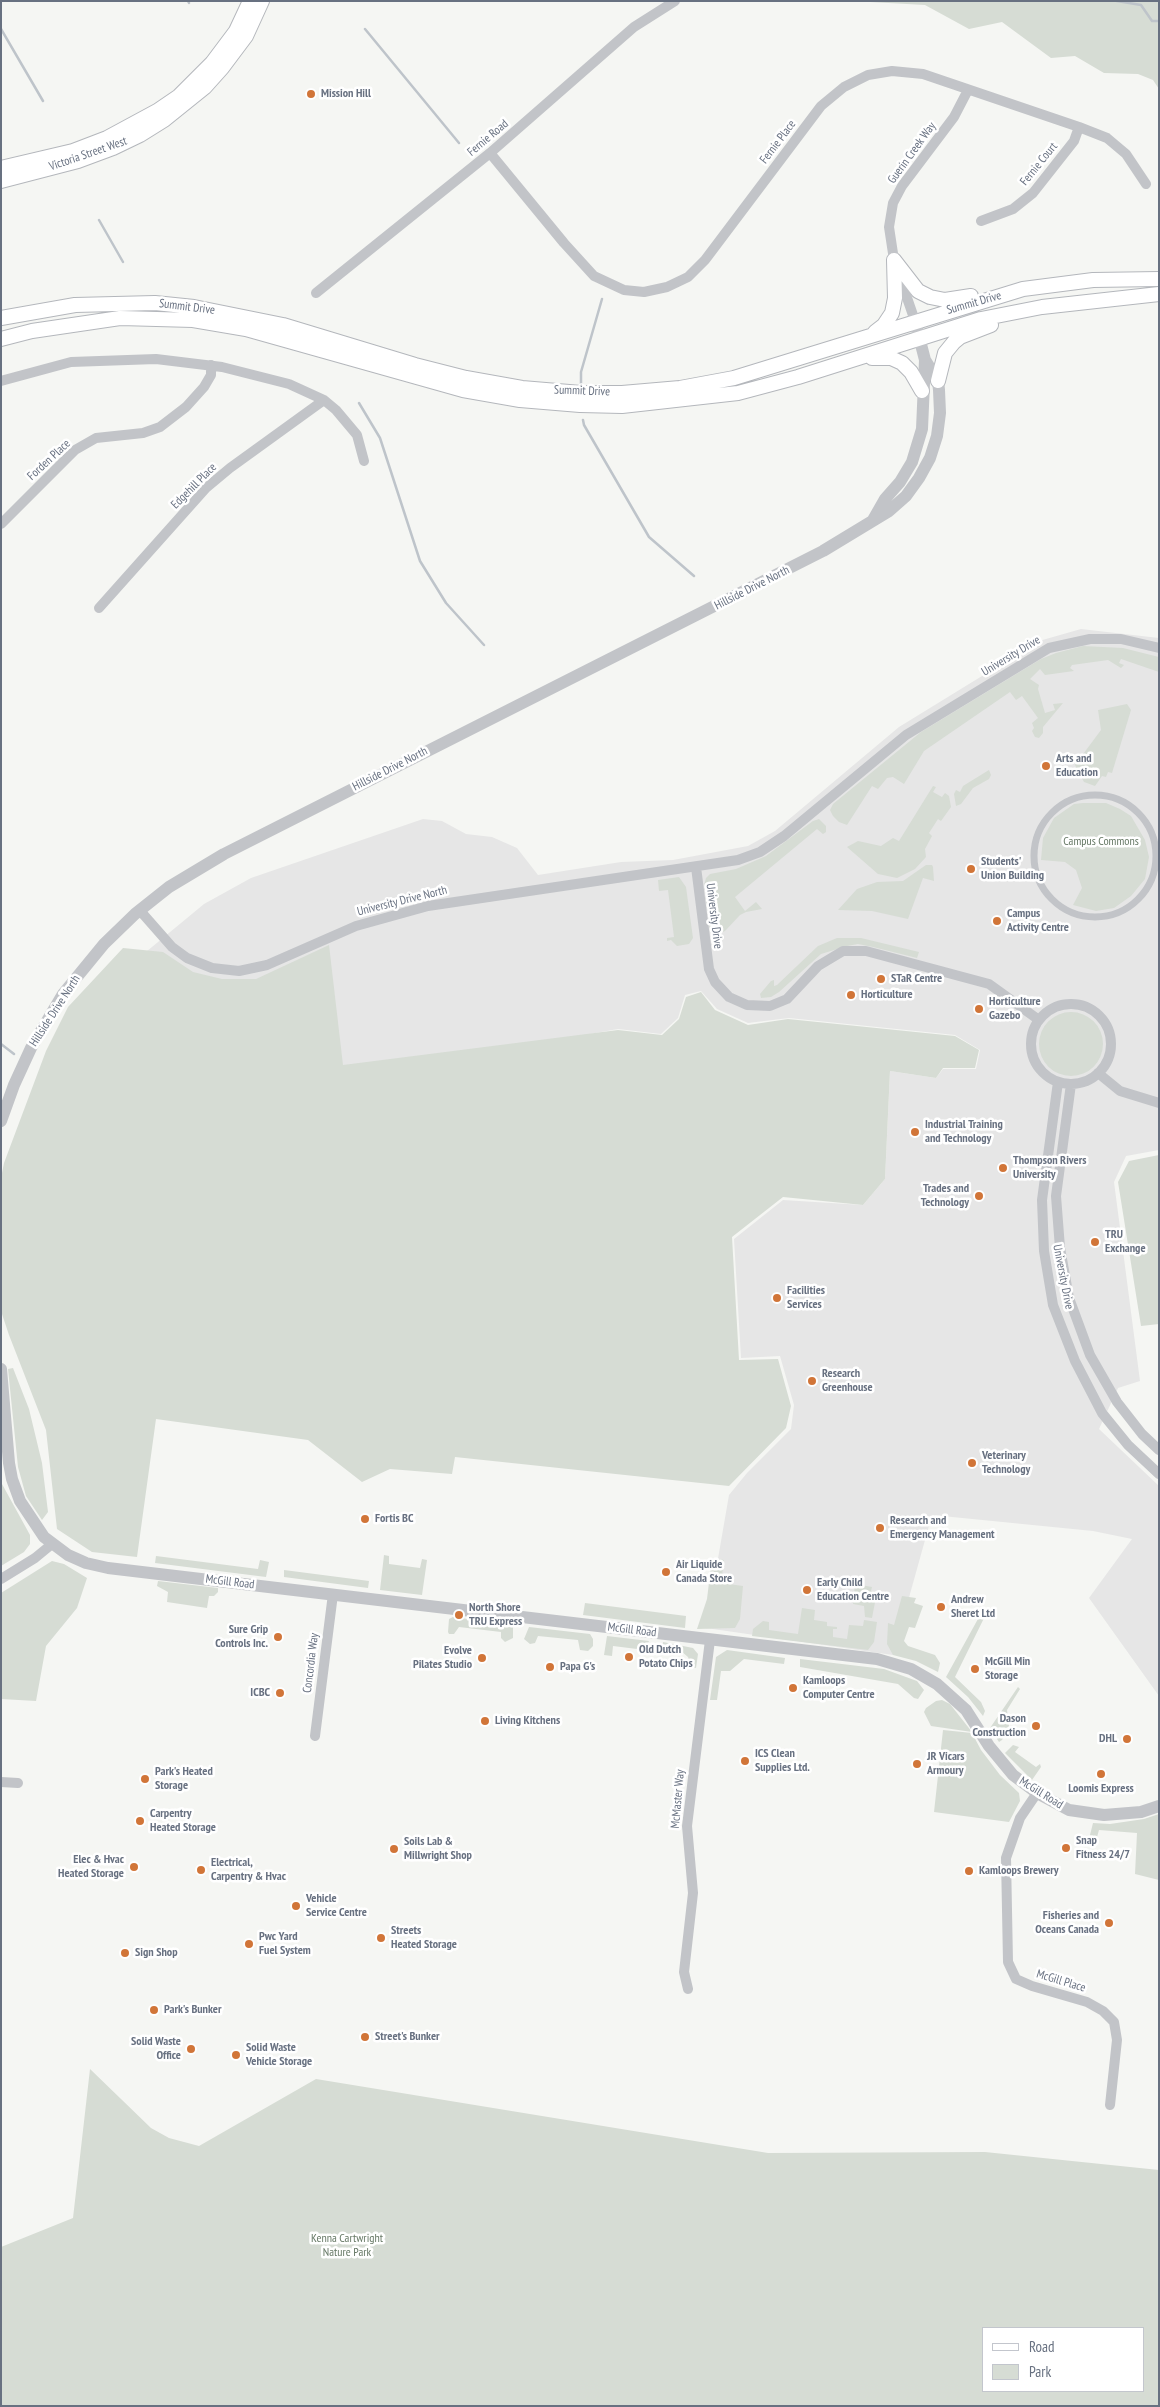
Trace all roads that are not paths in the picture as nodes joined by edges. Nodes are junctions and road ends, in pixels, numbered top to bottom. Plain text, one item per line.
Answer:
1 (250, 1) edge
2 (262, 1) edge
3 (675, 1) edge
4 (968, 90) junction
5 (1078, 127) junction
6 (490, 153) junction
7 (1, 168) edge
8 (1, 180) edge
9 (1146, 184) dead end
10 (981, 221) dead end
11 (894, 260) junction
12 (1159, 279) edge
13 (1023, 289) junction
14 (316, 293) dead end
15 (1159, 294) edge
16 (1022, 311) junction
17 (1, 318) edge
18 (915, 320) junction
19 (871, 335) junction
20 (920, 337) junction
21 (1, 339) edge
22 (861, 357) junction
23 (925, 360) junction
24 (212, 365) junction
25 (1, 381) edge
26 (938, 381) junction
27 (922, 391) junction
28 (324, 400) junction
29 (364, 461) dead end
30 (873, 520) junction
31 (1, 524) edge
32 (99, 608) dead end
33 (1159, 648) edge
34 (1157, 860) joint
35 (696, 867) junction
36 (182, 879) junction
37 (143, 914) junction
38 (97, 951) junction
39 (1039, 1020) junction
40 (1098, 1073) junction
41 (1058, 1082) junction
42 (1071, 1084) junction
43 (1159, 1103) edge
44 (1, 1121) edge
45 (1, 1369) edge
46 (1159, 1450) edge
47 (1159, 1474) edge
48 (52, 1544) junction
49 (1, 1579) edge
50 (333, 1594) junction
51 (710, 1640) junction
52 (315, 1736) dead end
53 (1, 1782) edge
54 (18, 1783) dead end
55 (1037, 1793) junction
56 (1159, 1806) edge
57 (688, 1990) dead end
58 (1110, 2105) dead end

1 - 7 main road, Victoria Street West
2 - 8 main road, Victoria Street West
3 - 6 street, Fernie Road
4 - 5 street, Fernie Place
4 - 6 street, Fernie Place
4 - 11 street, Guerin Creek Way
5 - 9 street, Fernie Place
5 - 10 street, Fernie Court
6 - 14 street, Fernie Road
11 - 13 main road
11 - 18 street, Guerin Creek Way
11 - 19 main road
12 - 13 main road, Summit Drive
13 - 18 main road, Summit Drive
15 - 16 main road, Summit Drive
16 - 20 main road, Summit Drive
16 - 26 main road
17 - 19 main road, Summit Drive
18 - 19 main road, Summit Drive
18 - 20 street, Hillside Drive North
20 - 22 main road, Summit Drive
20 - 23 street, Hillside Drive North
21 - 22 main road, Summit Drive
22 - 27 main road
23 - 26 street, Hillside Drive North
23 - 27 street, Hillside Drive North
24 - 25 street
24 - 28 street
24 - 31 street, Forden Place
26 - 30 street, Hillside Drive North
27 - 30 street, Hillside Drive North
28 - 29 street
28 - 32 street, Edgehill Place
30 - 36 street, Hillside Drive North
33 - 35 street, University Drive
34 - 34 street
35 - 37 street, University Drive North
35 - 39 street, University Drive
36 - 37 street
36 - 38 street, Hillside Drive North
37 - 38 street
38 - 44 street, Hillside Drive North
39 - 40 street
39 - 41 street
40 - 42 street
40 - 43 street
41 - 42 street
41 - 47 street, University Drive
42 - 46 street, University Drive
45 - 48 street
48 - 49 street
48 - 50 street, McGill Road
50 - 51 street, McGill Road
50 - 52 street, Concordia Way
51 - 55 street, McGill Road
51 - 57 street, McMaster Way
53 - 54 street
55 - 56 street, McGill Road
55 - 58 street, McGill Place

